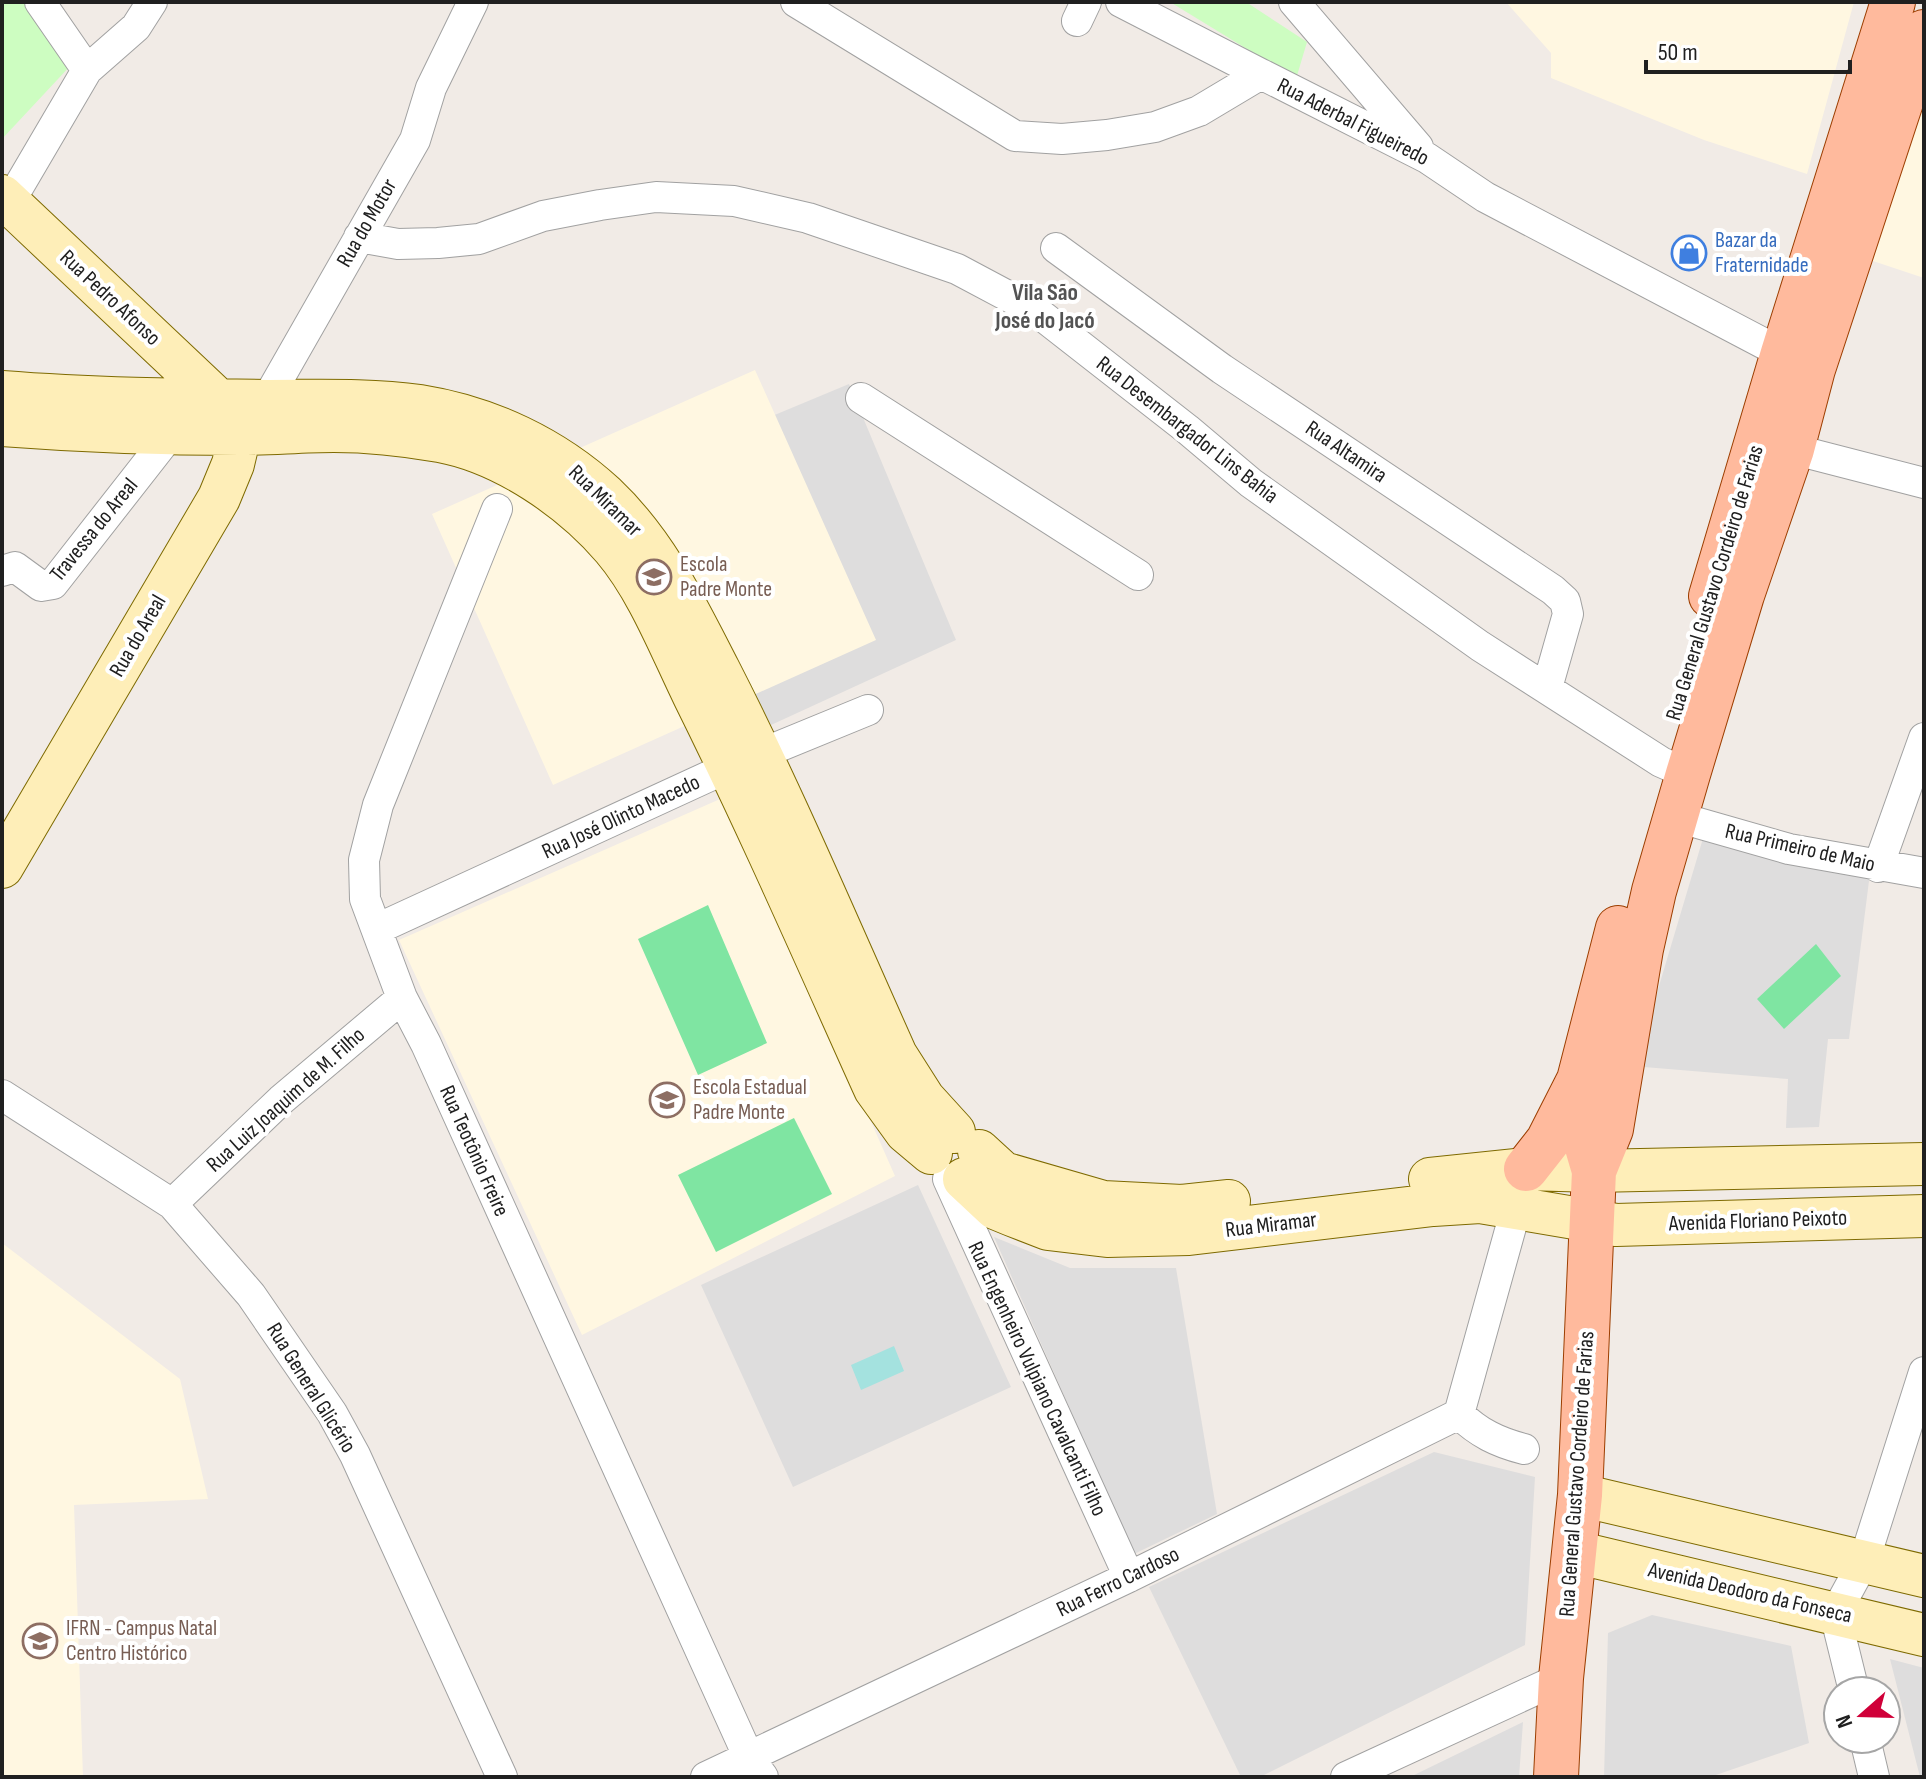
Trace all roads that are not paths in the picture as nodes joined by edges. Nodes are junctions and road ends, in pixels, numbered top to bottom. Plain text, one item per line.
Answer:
1 (40, 2) edge
2 (152, 2) edge
3 (473, 2) edge
4 (796, 2) edge
5 (1121, 2) edge
6 (1294, 2) edge
7 (1893, 2) edge
8 (1924, 32) edge
9 (87, 70) junction
10 (1261, 74) junction
11 (1427, 158) junction
12 (6, 199) edge
13 (359, 237) junction
14 (1056, 248) dead end
15 (1798, 361) junction
16 (2, 392) edge
17 (861, 398) dead end
18 (266, 401) junction
19 (229, 417) junction
20 (2, 425) edge
21 (172, 432) junction
22 (1777, 440) junction
23 (1924, 483) edge
24 (497, 509) dead end
25 (2, 571) edge
26 (1138, 575) dead end
27 (1547, 688) junction
28 (868, 710) dead end
29 (1924, 738) edge
30 (745, 760) junction
31 (1674, 768) junction
32 (1677, 817) junction
33 (1924, 849) edge
34 (2, 867) edge
35 (1884, 868) junction
36 (1924, 873) edge
37 (377, 929) junction
38 (402, 998) junction
39 (1579, 1080) junction
40 (2, 1095) edge
41 (955, 1159) junction
42 (1924, 1164) edge
43 (1594, 1171) junction
44 (1521, 1189) junction
45 (172, 1204) junction
46 (1924, 1216) edge
47 (1592, 1222) junction
48 (1924, 1372) edge
49 (1459, 1414) junction
50 (1524, 1449) dead end
51 (1580, 1495) junction
52 (1575, 1552) junction
53 (1924, 1576) edge
54 (1129, 1577) junction
55 (1850, 1588) junction
56 (1924, 1635) edge
57 (1853, 1675) edge
58 (1561, 1678) junction
59 (1869, 1755) edge
60 (756, 1767) edge
61 (502, 1777) edge
62 (706, 1777) edge
63 (1346, 1777) edge
64 (1556, 1777) edge
65 (1874, 1777) edge

1 - 9 street
2 - 9 street
3 - 13 street, Rua do Motor
4 - 10 street, Rua Aderbal Figueiredo
5 - 10 street
6 - 11 street
7 - 15 main road, Rua General Gustavo Cordeiro de Farias
8 - 15 main road, Rua General Gustavo Cordeiro de Farias
9 - 12 street
10 - 11 street, Rua Aderbal Figueiredo
11 - 15 street, Rua Aderbal Figueiredo
12 - 19 main road, Rua Pedro Afonso
13 - 18 street, Rua do Motor
13 - 27 street, Rua Desembargador Lins Bahia
14 - 27 street, Rua Altamira
15 - 22 main road, Rua General Gustavo Cordeiro de Farias
16 - 19 main road, Rua Miramar
17 - 26 street
18 - 19 main road, Rua Miramar
18 - 30 main road, Rua Miramar
19 - 21 main road, Rua Miramar
19 - 30 main road, Rua Miramar
19 - 34 main road, Rua do Areal
20 - 21 main road, Rua Miramar
21 - 25 street, Travessa do Areal
22 - 23 street
22 - 31 main road, Rua General Gustavo Cordeiro de Farias
24 - 37 street, Rua Teotônio Freire
27 - 31 street, Rua Desembargador Lins Bahia
28 - 30 street, Rua José Olinto Macedo
29 - 35 street
30 - 37 street, Rua José Olinto Macedo
30 - 41 main road, Rua Miramar
31 - 32 main road, Rua General Gustavo Cordeiro de Farias
31 - 39 main road, Rua General Gustavo Cordeiro de Farias
32 - 35 street, Rua Primeiro de Maio
32 - 43 main road, Rua General Gustavo Cordeiro de Farias
33 - 35 street
35 - 36 street, Rua Primeiro de Maio
37 - 38 street, Rua Teotônio Freire
38 - 45 street, Rua Luiz Joaquim de M. Filho
38 - 60 street, Rua Teotônio Freire
39 - 43 main road, Rua General Gustavo Cordeiro de Farias
39 - 44 main road
40 - 45 street, Rua General Glicério
41 - 44 main road, Rua Miramar
41 - 54 street, Rua Engenheiro Vulpiano Cavalcanti Filho
42 - 43 main road
43 - 44 main road, Rua Miramar
43 - 47 main road, Rua General Gustavo Cordeiro de Farias
44 - 47 main road, Rua Miramar
44 - 49 street
45 - 61 street, Rua General Glicério
46 - 47 main road, Avenida Floriano Peixoto
47 - 51 main road, Rua General Gustavo Cordeiro de Farias
48 - 55 street
49 - 50 street
49 - 54 street, Rua Ferro Cardoso
51 - 52 main road, Rua General Gustavo Cordeiro de Farias
51 - 55 main road, Avenida Deodoro da Fonseca
52 - 55 main road, Avenida Deodoro da Fonseca
52 - 58 main road, Rua General Gustavo Cordeiro de Farias
53 - 55 main road, Avenida Deodoro da Fonseca
54 - 60 street, Rua Ferro Cardoso
55 - 56 main road, Avenida Deodoro da Fonseca
55 - 57 street
58 - 63 street
58 - 64 main road, Rua General Gustavo Cordeiro de Farias
59 - 65 street
60 - 62 street, Rua Ferro Cardoso

